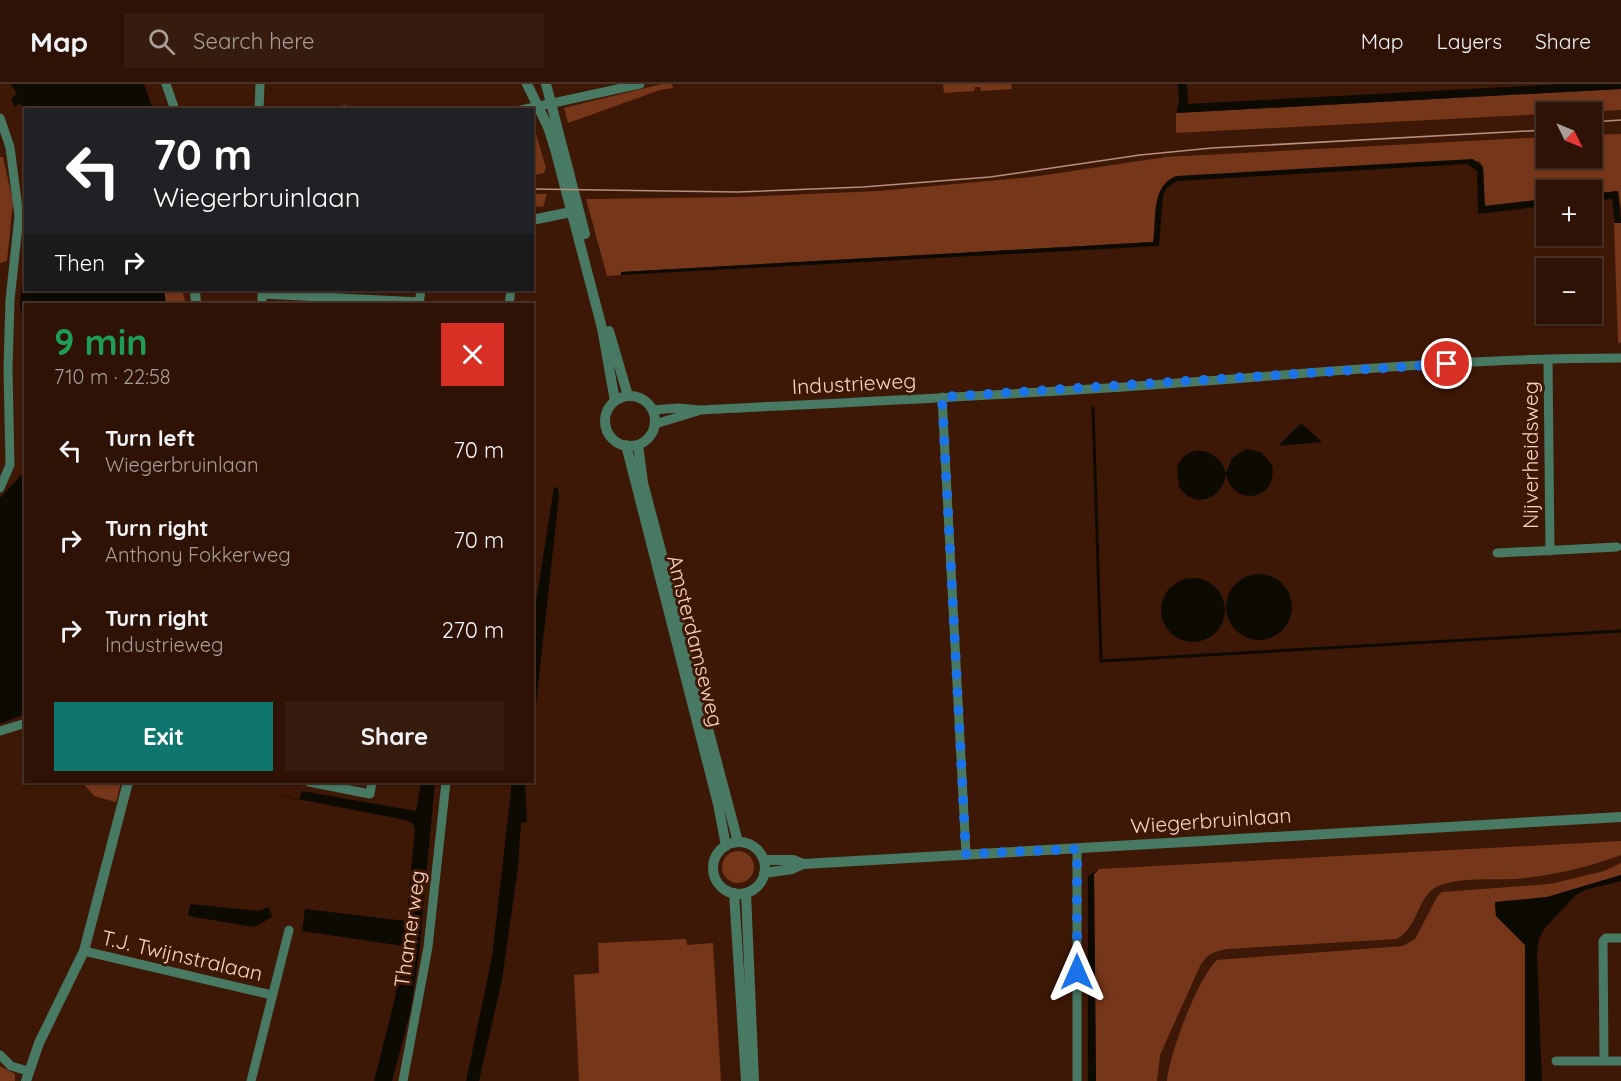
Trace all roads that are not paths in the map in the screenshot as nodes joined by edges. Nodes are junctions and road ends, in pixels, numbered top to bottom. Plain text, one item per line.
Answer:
1 (166, 84) edge
2 (260, 84) edge
3 (526, 84) edge
4 (546, 84) edge
5 (640, 84) edge
6 (549, 103) junction
7 (536, 106) junction
8 (174, 108) edge
9 (259, 108) edge
10 (528, 108) edge
11 (0, 118) edge
12 (576, 212) junction
13 (534, 220) edge
14 (261, 303) edge
15 (419, 303) edge
16 (1621, 358) edge
17 (1548, 359) junction
18 (628, 396) junction
19 (942, 397) junction
20 (615, 401) junction
21 (653, 410) junction
22 (700, 410) junction
23 (655, 424) junction
24 (638, 445) junction
25 (626, 446) junction
26 (0, 488) edge
27 (1617, 547) dead end
28 (1550, 551) junction
29 (1497, 553) dead end
30 (24, 724) edge
31 (0, 730) edge
32 (128, 783) edge
33 (314, 783) edge
34 (372, 783) edge
35 (446, 783) edge
36 (1621, 817) edge
37 (738, 842) junction
38 (726, 846) junction
39 (1077, 849) junction
40 (966, 854) junction
41 (764, 860) junction
42 (803, 864) junction
43 (764, 873) junction
44 (734, 893) junction
45 (746, 893) junction
46 (289, 930) dead end
47 (1621, 938) edge
48 (84, 951) junction
49 (272, 995) junction
50 (0, 1056) edge
51 (1556, 1061) dead end
52 (1604, 1061) junction
53 (1621, 1061) edge
54 (27, 1076) edge
55 (251, 1081) edge
56 (403, 1081) edge
57 (746, 1081) edge
58 (754, 1081) edge
59 (1077, 1081) edge

1 - 8 street
2 - 9 street
3 - 7 street
4 - 6 street
5 - 6 street
6 - 7 street
6 - 12 street
7 - 10 street
7 - 12 street
11 - 26 street
12 - 13 street
12 - 18 street
12 - 20 street
14 - 15 street
16 - 17 street, Industrieweg
17 - 19 street, Industrieweg
17 - 28 street, Nijverheidsweg
18 - 20 street
18 - 21 street
19 - 22 street, Industrieweg
19 - 40 street
20 - 25 street
21 - 22 street, Industrieweg
21 - 23 street
22 - 23 street, Industrieweg
23 - 24 street
24 - 25 street
24 - 37 street, Amsterdamseweg
25 - 38 street, Amsterdamseweg
27 - 28 street, Nijverheidsweg
28 - 29 street, Nijverheidsweg
30 - 31 street
32 - 48 street
33 - 34 street
35 - 56 street, Thamerweg
36 - 39 street, Wiegerbruinlaan
37 - 38 street
37 - 41 street
38 - 44 street
39 - 40 street, Wiegerbruinlaan
39 - 59 street
40 - 42 street, Wiegerbruinlaan
41 - 42 street, Wiegerbruinlaan
41 - 43 street
42 - 43 street, Wiegerbruinlaan
43 - 45 street
44 - 45 street
44 - 57 street
45 - 58 street
46 - 49 street
47 - 52 street
48 - 49 street, T.J. Twijnstralaan
48 - 54 street
49 - 55 street
50 - 54 street
51 - 52 street
52 - 53 street

